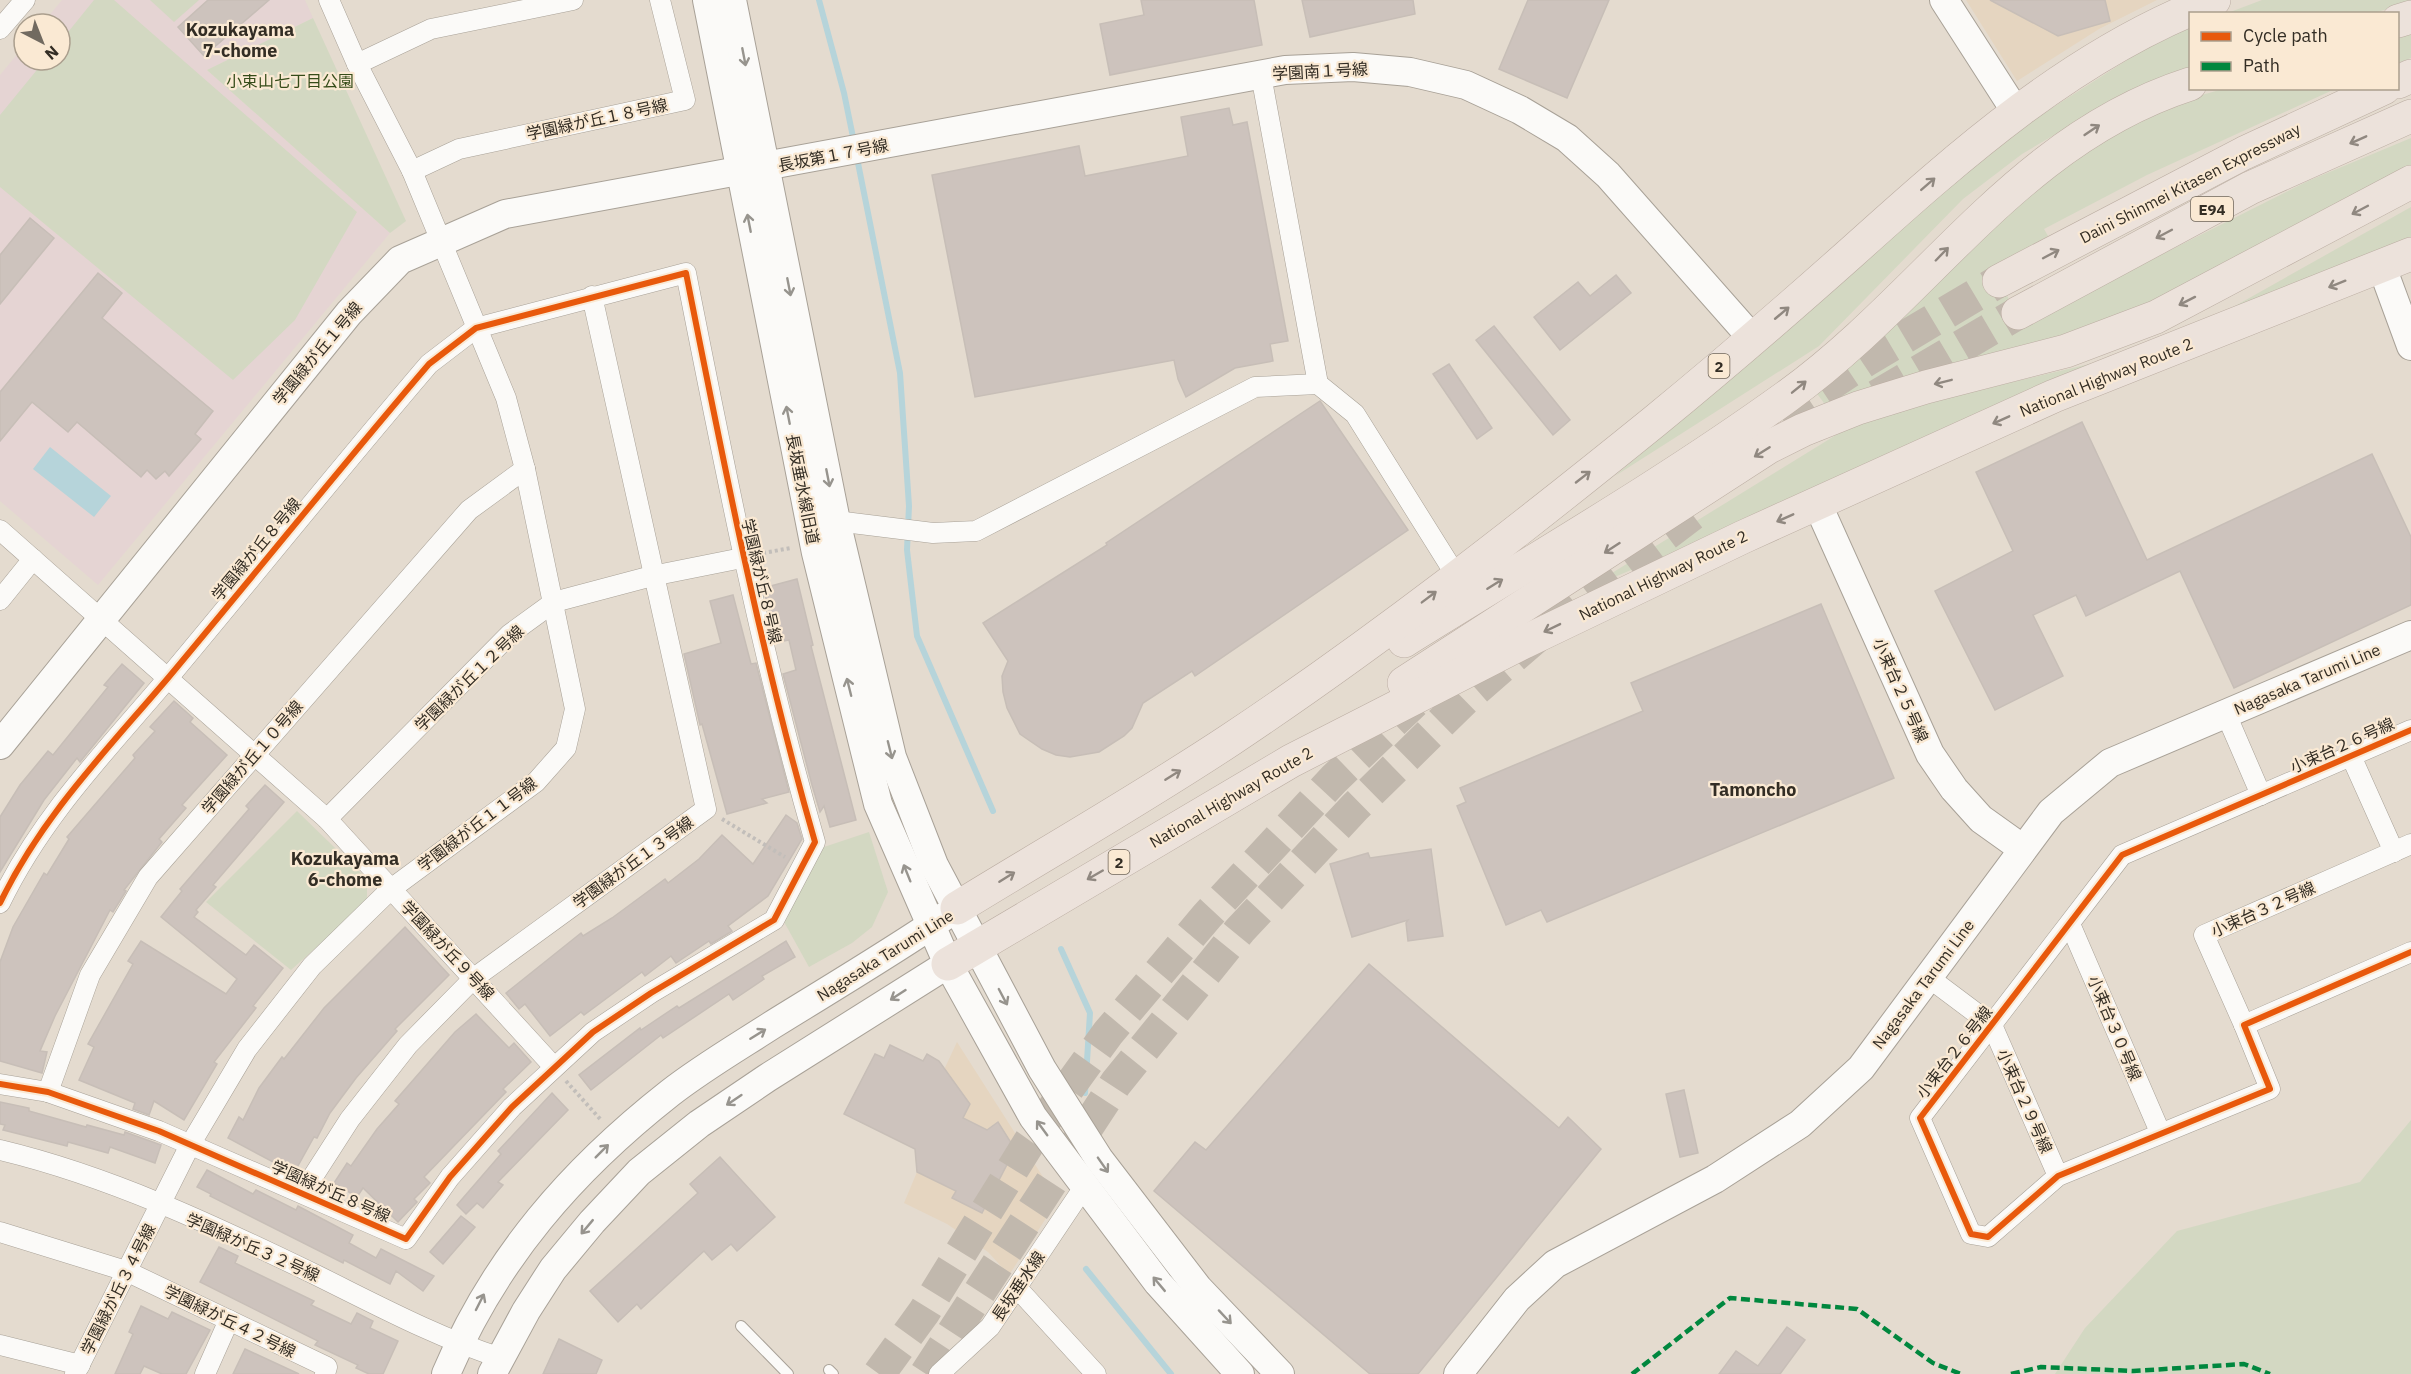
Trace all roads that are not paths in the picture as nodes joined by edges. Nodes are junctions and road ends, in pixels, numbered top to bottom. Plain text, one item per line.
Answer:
1 (25, 0) edge
2 (329, 0) edge
3 (573, 0) edge
4 (660, 0) edge
5 (707, 0) edge
6 (732, 0) edge
7 (1944, 0) edge
8 (2214, 0) edge
9 (3, 20) edge
10 (357, 64) junction
11 (1261, 75) junction
12 (2189, 84) edge
13 (2380, 90) edge
14 (2016, 112) junction
15 (2411, 116) edge
16 (900, 142) joint
17 (752, 170) junction
18 (412, 171) junction
19 (2411, 182) edge
20 (442, 240) junction
21 (2396, 260) edge
22 (1999, 281) tunnel mouth
23 (592, 296) junction
24 (2018, 313) tunnel mouth
25 (476, 328) junction
26 (1752, 338) junction
27 (2411, 346) edge
28 (1318, 384) junction
29 (525, 469) junction
30 (1817, 503) junction
31 (836, 521) junction
32 (0, 530) edge
33 (742, 558) junction
34 (33, 559) junction
35 (652, 576) junction
36 (1457, 577) junction
37 (0, 600) edge
38 (554, 602) junction
39 (100, 619) junction
40 (2411, 635) edge
41 (168, 677) junction
42 (2226, 714) junction
43 (2411, 730) edge
44 (1228, 741) junction
45 (0, 745) edge
46 (255, 753) junction
47 (2351, 756) junction
48 (1291, 761) junction
49 (2261, 795) junction
50 (327, 819) junction
51 (2402, 848) edge
52 (2023, 849) junction
53 (391, 889) junction
54 (0, 903) edge
55 (957, 908) junction
56 (2070, 924) junction
57 (930, 926) junction
58 (975, 946) junction
59 (2411, 952) edge
60 (948, 964) junction
61 (1928, 977) junction
62 (474, 978) junction
63 (1992, 1025) junction
64 (2244, 1025) junction
65 (554, 1067) junction
66 (0, 1084) edge
67 (48, 1092) junction
68 (2160, 1132) junction
69 (190, 1145) junction
70 (0, 1150) edge
71 (2058, 1176) junction
72 (1084, 1187) junction
73 (303, 1192) junction
74 (160, 1204) junction
75 (0, 1232) edge
76 (126, 1271) junction
77 (1018, 1289) junction
78 (229, 1320) junction
79 (741, 1326) dead end
80 (459, 1344) junction
81 (0, 1345) edge
82 (497, 1366) edge
83 (78, 1370) edge
84 (205, 1374) edge
85 (325, 1374) edge
86 (446, 1374) edge
87 (788, 1374) edge
88 (939, 1374) edge
89 (1096, 1374) edge
90 (1240, 1374) edge
91 (1280, 1374) edge
92 (1458, 1374) edge

1 - 9 street
2 - 10 street, 学園緑が丘１１号線
3 - 10 street
4 - 18 street, 学園緑が丘１８号線
5 - 17 street, 長坂垂水線旧道
6 -> 17 street, 長坂垂水線旧道
7 - 14 street
8 - 14 highway, 2
10 - 18 street, 学園緑が丘１１号線
11 - 16 street, 学園南１号線
11 - 26 street, 学園南１号線
11 - 28 street
44 -> 12 highway
22 -> 13 highway, Daini Shinmei Kitasen Expressway / E94
26 -> 14 highway, 2
15 -> 24 highway, Daini Shinmei Kitasen Expressway / E94
16 - 17 street, 長坂第１７号線
17 - 20 street, 学園緑が丘１号線
17 -> 31 street, 長坂垂水線旧道
57 -> 17 street, 長坂垂水線旧道
18 - 20 street, 学園緑が丘１１号線
19 -> 48 highway
20 - 25 street, 学園緑が丘１１号線
20 - 39 street, 学園緑が丘１号線
21 - 27 street
21 -> 30 highway, National Highway Route 2 / 2
23 - 25 street, 学園緑が丘８号線
23 - 33 street, 学園緑が丘８号線
23 - 35 street, 学園緑が丘１３号線
25 - 29 street, 学園緑が丘１１号線
25 - 41 street, 学園緑が丘８号線
36 -> 26 highway, 2
28 - 31 street
28 - 36 street
29 - 38 street, 学園緑が丘１１号線
29 - 46 street, 学園緑が丘１０号線
30 -> 48 highway, National Highway Route 2 / 2
30 - 52 street, 小束台２５号線
31 -> 55 street, 長坂垂水線旧道
32 - 34 street, 学園緑が丘９号線
33 - 35 street, 学園緑が丘１２号線
33 - 65 street, 学園緑が丘８号線
34 - 37 street
34 - 39 street, 学園緑が丘９号線
35 - 38 street, 学園緑が丘１２号線
35 - 62 street, 学園緑が丘１３号線
44 -> 36 highway, 2
38 - 50 street, 学園緑が丘１２号線
38 - 53 street, 学園緑が丘１１号線
39 - 41 street, 学園緑が丘９号線
39 - 45 street, 学園緑が丘１号線
40 - 42 street, Nagasaka Tarumi Line
41 - 46 street, 学園緑が丘９号線
41 - 54 street, 学園緑が丘８号線
42 - 49 street
42 - 52 street, Nagasaka Tarumi Line
43 - 47 street, 小束台２６号線
55 -> 44 highway, 2
46 - 50 street, 学園緑が丘９号線
46 - 67 street, 学園緑が丘１０号線
47 - 49 street, 小束台２６号線
47 - 51 street
48 -> 58 highway, National Highway Route 2 / 2
49 - 56 street, 小束台２６号線
50 - 53 street, 学園緑が丘９号線
51 - 64 street, 小束台３２号線
52 - 61 street, Nagasaka Tarumi Line
53 - 62 street, 学園緑が丘９号線
53 - 69 street, 学園緑が丘１１号線
55 - 57 street, Nagasaka Tarumi Line
55 - 58 street, Nagasaka Tarumi Line
56 - 63 street, 小束台２６号線
56 - 68 street, 小束台３０号線
57 - 60 street, 長坂垂水線旧道
80 -> 57 street, Nagasaka Tarumi Line
58 - 60 highway, National Highway Route 2 / 2
58 -> 91 street, Nagasaka Tarumi Line
59 - 64 street
72 -> 60 street
60 -> 82 street
61 - 63 street
61 - 92 street, Nagasaka Tarumi Line
62 - 65 street, 学園緑が丘９号線
62 - 73 street, 学園緑が丘１３号線
63 - 71 street, 小束台２９号線
63 - 71 street, 小束台２６号線
64 - 68 street, 小束台２６号線
65 - 73 street, 学園緑が丘８号線
66 - 67 street, 学園緑が丘８号線
67 - 69 street, 学園緑が丘８号線
68 - 71 street, 小束台２６号線
69 - 73 street, 学園緑が丘８号線
69 - 74 street, 学園緑が丘１１号線
70 - 74 street, 学園緑が丘３２号線
72 - 77 street, 長坂垂水線
90 -> 72 street
74 - 76 street, 学園緑が丘３４号線
74 - 80 street, 学園緑が丘３２号線
75 - 76 street, 学園緑が丘４２号線
76 - 78 street, 学園緑が丘４２号線
76 - 83 street, 学園緑が丘３４号線
77 - 88 street, 長坂垂水線
77 - 89 street
78 - 84 street
78 - 85 street, 学園緑が丘４２号線
79 - 87 lane
80 - 82 street, 学園緑が丘３２号線
80 - 86 street, Nagasaka Tarumi Line
81 - 83 street

